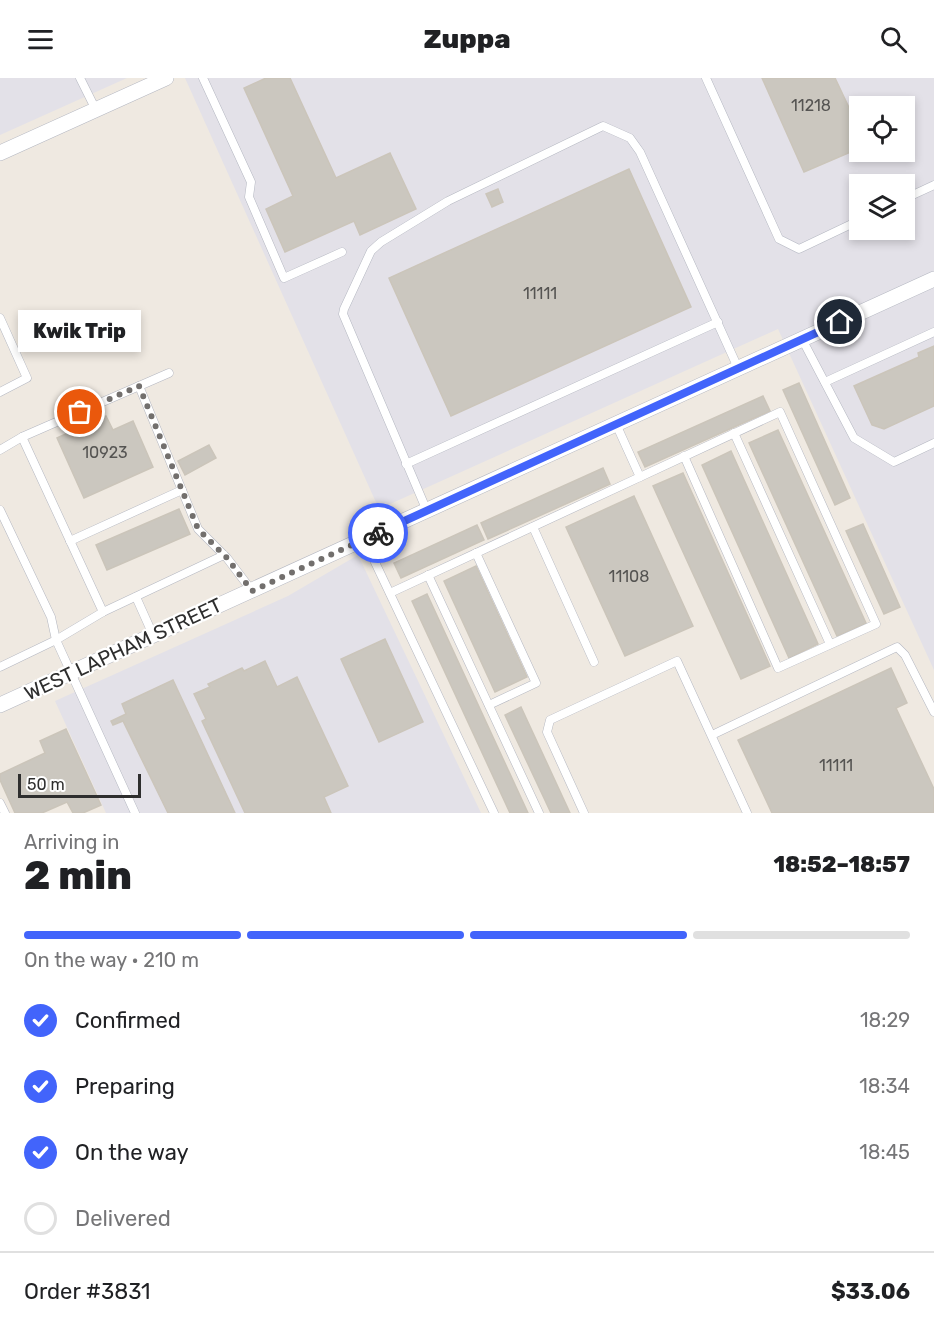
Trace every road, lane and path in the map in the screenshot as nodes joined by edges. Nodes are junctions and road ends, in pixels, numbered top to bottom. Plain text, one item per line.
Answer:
1 (80, 78) edge
2 (166, 78) edge
3 (203, 78) edge
4 (706, 78) edge
5 (96, 110) junction
6 (0, 153) edge
7 (934, 185) edge
8 (915, 194) edge
9 (849, 225) edge
10 (342, 252) dead end
11 (934, 279) edge
12 (0, 318) edge
13 (718, 322) junction
14 (934, 332) edge
15 (802, 339) junction
16 (738, 368) junction
17 (169, 373) dead end
18 (825, 382) junction
19 (139, 386) junction
20 (0, 392) edge
21 (616, 424) junction
22 (734, 433) junction
23 (22, 437) junction
24 (934, 443) edge
25 (0, 450) edge
26 (684, 456) junction
27 (406, 464) junction
28 (640, 477) junction
29 (182, 490) junction
30 (0, 510) edge
31 (426, 511) junction
32 (533, 526) junction
33 (364, 539) junction
34 (70, 541) junction
35 (476, 553) junction
36 (224, 555) junction
37 (428, 575) junction
38 (252, 591) junction
39 (390, 593) junction
40 (136, 597) junction
41 (103, 612) junction
42 (153, 635) junction
43 (56, 640) junction
44 (830, 644) junction
45 (594, 662) dead end
46 (0, 667) edge
47 (70, 673) junction
48 (0, 705) edge
49 (489, 705) junction
50 (934, 712) edge
51 (712, 735) junction
52 (0, 803) edge
53 (5, 813) edge
54 (135, 813) edge
55 (494, 813) edge
56 (539, 813) edge
57 (584, 813) edge
58 (747, 813) edge

1 - 5 lane
2 - 5 street
3 - 10 lane
4 - 9 lane
5 - 6 street
7 - 8 lane
11 - 15 street, WEST LAPHAM STREET
12 - 20 lane
13 - 16 lane
13 - 27 lane
13 - 27 lane
14 - 18 lane
15 - 16 street, WEST LAPHAM STREET
15 - 18 lane
16 - 21 street, WEST LAPHAM STREET
17 - 19 lane
18 - 24 lane
19 - 23 lane
19 - 29 lane
21 - 28 lane
21 - 31 street, WEST LAPHAM STREET
22 - 26 lane
22 - 44 lane
22 - 44 lane
23 - 25 lane
23 - 34 lane
26 - 28 lane
26 - 44 lane
27 - 31 lane
28 - 32 lane
29 - 34 lane
29 - 36 lane
30 - 43 lane
31 - 33 street, WEST LAPHAM STREET
32 - 35 lane
32 - 45 lane
33 - 38 street, WEST LAPHAM STREET
33 - 39 lane
34 - 41 lane
35 - 37 lane
35 - 49 lane
36 - 38 lane
36 - 40 lane
37 - 39 lane
37 - 49 lane
38 - 42 street, WEST LAPHAM STREET
39 - 55 lane
40 - 41 lane
40 - 42 lane
41 - 43 lane
42 - 47 street, WEST LAPHAM STREET
43 - 46 lane
43 - 47 lane
47 - 48 street, WEST LAPHAM STREET
47 - 54 lane
49 - 56 lane
50 - 51 lane
51 - 57 lane
51 - 58 lane
52 - 53 lane

